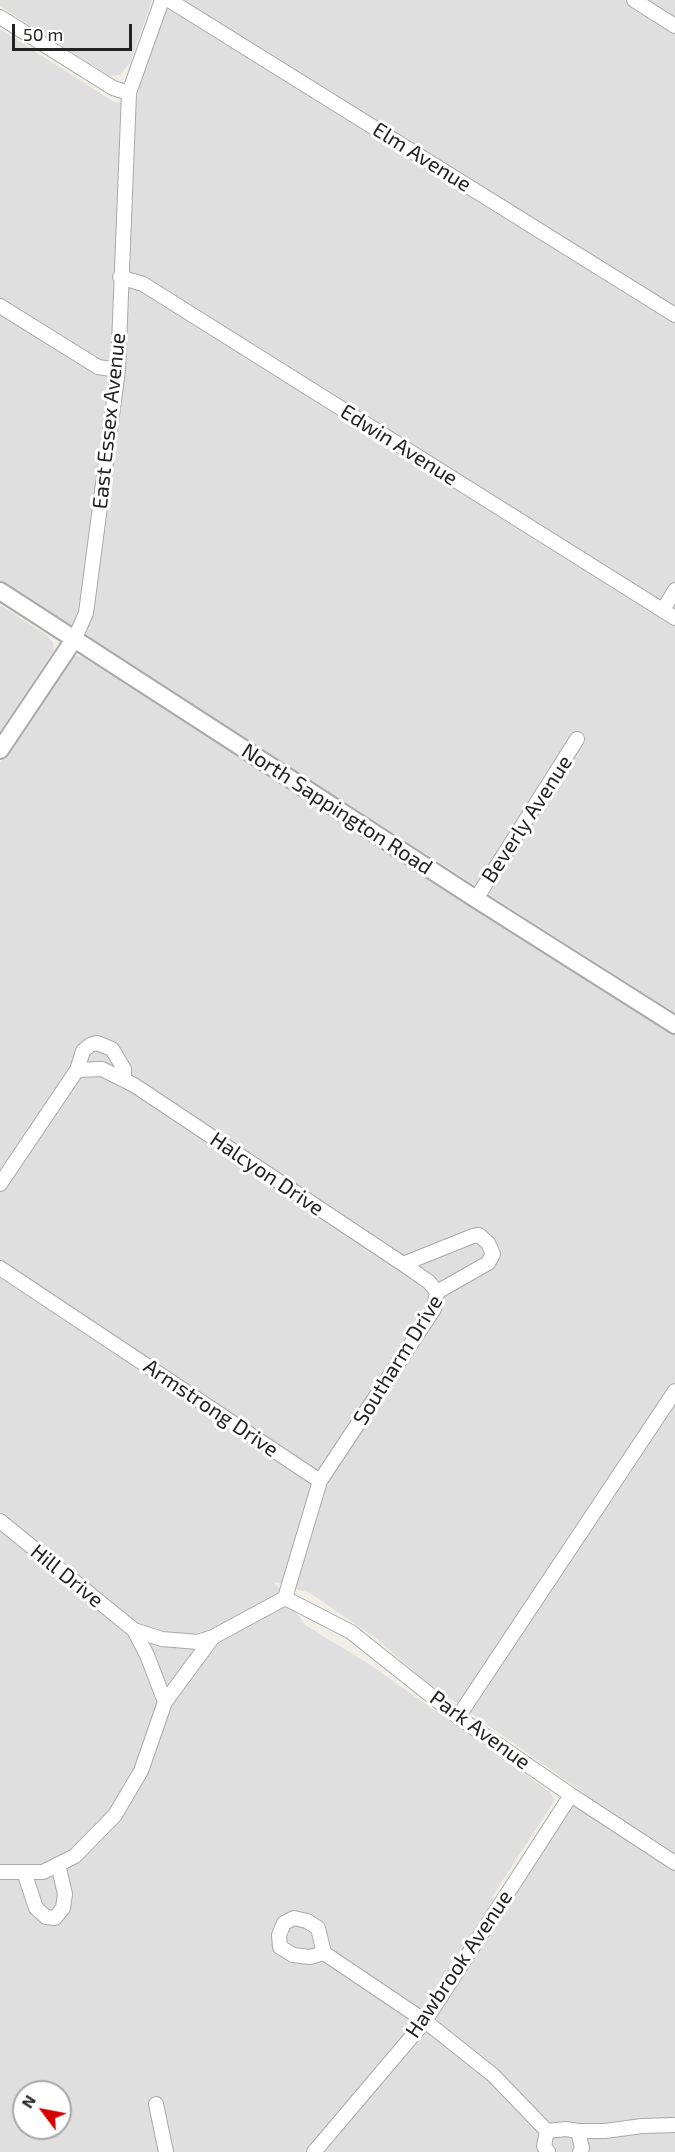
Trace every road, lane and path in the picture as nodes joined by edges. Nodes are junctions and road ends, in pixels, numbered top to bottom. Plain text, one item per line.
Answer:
1 (162, 0) edge
2 (169, 0) edge
3 (634, 0) edge
4 (0, 17) edge
5 (675, 26) edge
6 (129, 93) junction
7 (120, 277) junction
8 (0, 306) edge
9 (675, 315) edge
10 (118, 370) junction
11 (675, 590) edge
12 (0, 591) edge
13 (663, 610) junction
14 (675, 618) edge
15 (75, 638) junction
16 (578, 739) dead end
17 (0, 750) edge
18 (476, 898) junction
19 (675, 1025) edge
20 (84, 1070) junction
21 (124, 1080) junction
22 (0, 1184) edge
23 (403, 1264) junction
24 (0, 1268) edge
25 (436, 1292) junction
26 (675, 1391) edge
27 (320, 1481) junction
28 (0, 1521) edge
29 (285, 1598) junction
30 (135, 1630) junction
31 (213, 1637) junction
32 (165, 1702) junction
33 (458, 1717) junction
34 (571, 1795) junction
35 (675, 1863) edge
36 (58, 1864) junction
37 (0, 1872) edge
38 (24, 1872) junction
39 (324, 1953) dead end
40 (425, 2021) junction
41 (156, 2104) dead end
42 (675, 2125) edge
43 (547, 2131) junction
44 (578, 2131) junction
45 (166, 2152) edge
46 (314, 2152) edge
47 (548, 2152) edge
48 (580, 2152) edge

1 - 6 street, East Essex Avenue
2 - 9 street, Elm Avenue
3 - 5 street
4 - 6 street
6 - 7 street, East Essex Avenue
7 - 10 street, East Essex Avenue
7 - 13 street, Edwin Avenue
8 - 10 street
10 - 15 street, East Essex Avenue
11 - 13 street
12 - 15 street, North Sappington Road
13 - 14 street, Edwin Avenue
15 - 17 street, East Essex Avenue
15 - 18 street, North Sappington Road
16 - 18 street, Beverly Avenue
18 - 19 street, North Sappington Road
20 - 21 street, Halcyon Drive
20 - 21 street
20 - 22 street
21 - 23 street, Halcyon Drive
23 - 25 street, Halcyon Drive
23 - 25 street, Southarm Drive
24 - 27 street, Armstrong Drive
25 - 27 street, Southarm Drive
26 - 33 street
27 - 29 street
28 - 30 street, Hill Drive
29 - 31 street, Hill Drive
29 - 33 street, Park Avenue
30 - 31 street, Hill Drive
30 - 32 street, Hill Drive
31 - 32 street, Hill Drive
32 - 36 street, Hill Drive
33 - 34 street, Park Avenue
34 - 35 street, Park Avenue
34 - 40 street, Hawbrook Avenue
36 - 38 street, Hill Drive
36 - 38 street
37 - 38 street, Hill Drive
39 - 40 street
40 - 43 street
40 - 46 street, Hawbrook Avenue
41 - 45 street
42 - 44 street
43 - 44 street
43 - 47 street
44 - 48 street

